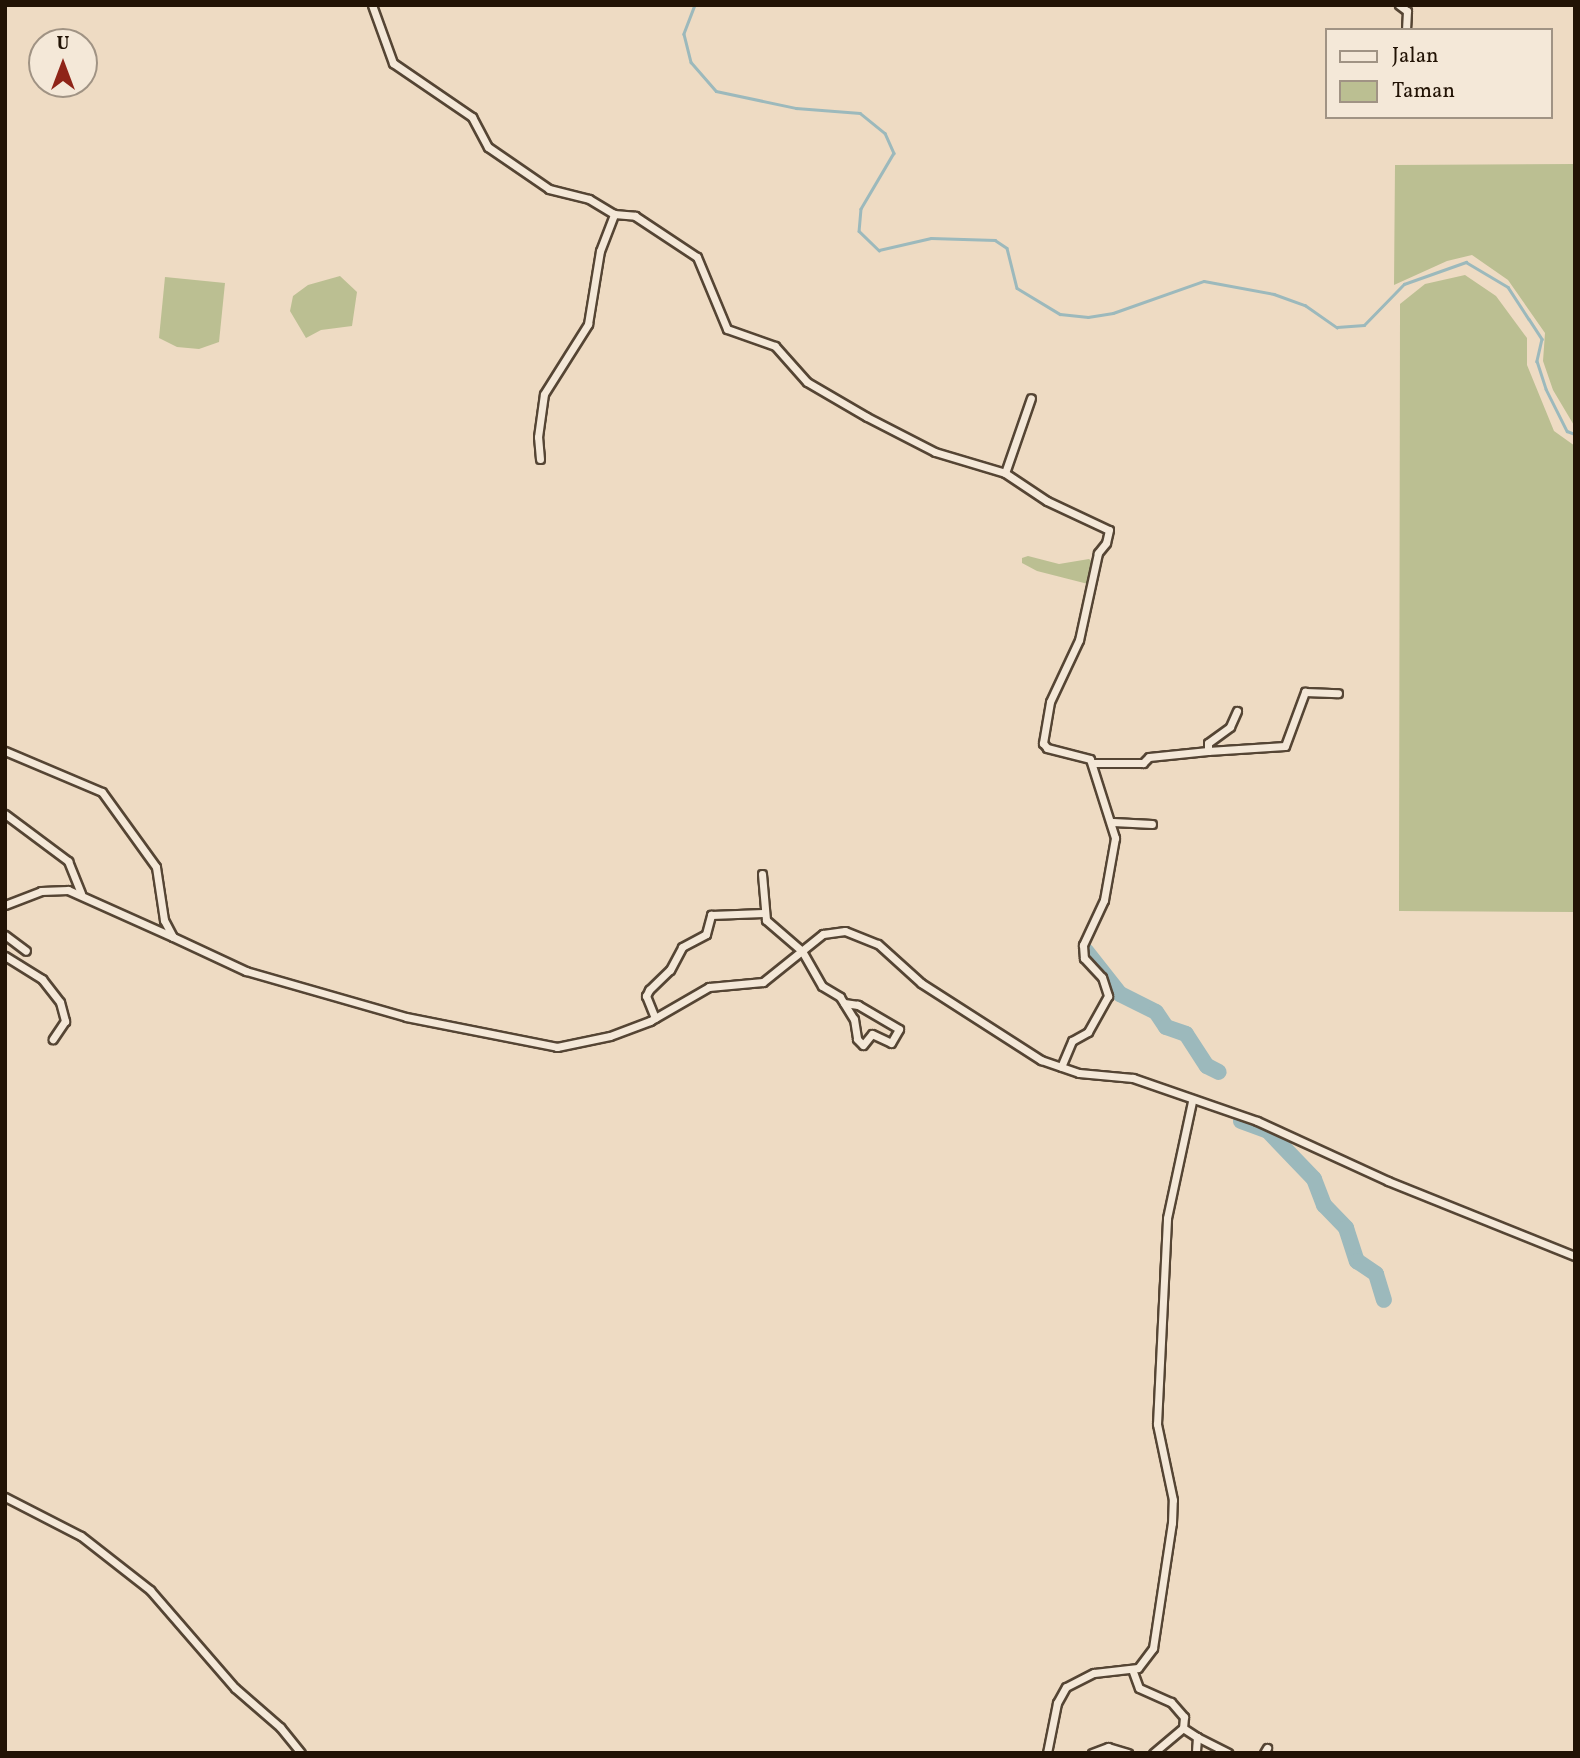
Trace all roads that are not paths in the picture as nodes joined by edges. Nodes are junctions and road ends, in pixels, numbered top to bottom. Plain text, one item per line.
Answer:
1 (372, 5) edge
2 (1399, 5) edge
3 (1405, 28) edge
4 (614, 214) junction
5 (1031, 398) dead end
6 (540, 459) dead end
7 (1005, 473) junction
8 (1338, 693) dead end
9 (1237, 711) dead end
10 (5, 751) edge
11 (1208, 751) junction
12 (1092, 762) junction
13 (5, 814) edge
14 (1113, 822) junction
15 (1152, 824) dead end
16 (762, 874) dead end
17 (81, 893) junction
18 (5, 905) edge
19 (763, 913) junction
20 (8, 937) edge
21 (173, 937) junction
22 (5, 948) edge
23 (26, 951) dead end
24 (802, 951) junction
25 (5, 956) edge
26 (844, 1003) junction
27 (655, 1018) junction
28 (53, 1039) dead end
29 (1061, 1067) junction
30 (1192, 1101) junction
31 (1575, 1256) edge
32 (5, 1496) edge
33 (1132, 1669) junction
34 (1183, 1728) junction
35 (1197, 1737) junction
36 (301, 1753) edge
37 (1047, 1753) edge
38 (1092, 1753) edge
39 (1128, 1753) edge
40 (1153, 1753) edge
41 (1196, 1753) edge
42 (1228, 1753) edge

1 - 4 street
2 - 3 street
4 - 6 street
4 - 7 street
5 - 7 street
7 - 12 street
8 - 11 street
9 - 11 street
10 - 21 street
11 - 12 street
12 - 14 street
13 - 17 street
14 - 15 street
14 - 29 street
16 - 19 street
17 - 18 street
17 - 21 street
19 - 24 street
19 - 27 street
20 - 22 street
20 - 23 street
21 - 27 street
24 - 26 street
24 - 27 street
24 - 29 street
25 - 28 street
26 - 26 street
29 - 30 street
30 - 31 street
30 - 33 street
32 - 36 street
33 - 34 street
33 - 37 street
34 - 35 street
34 - 40 street
35 - 41 street
35 - 42 street
38 - 39 street

